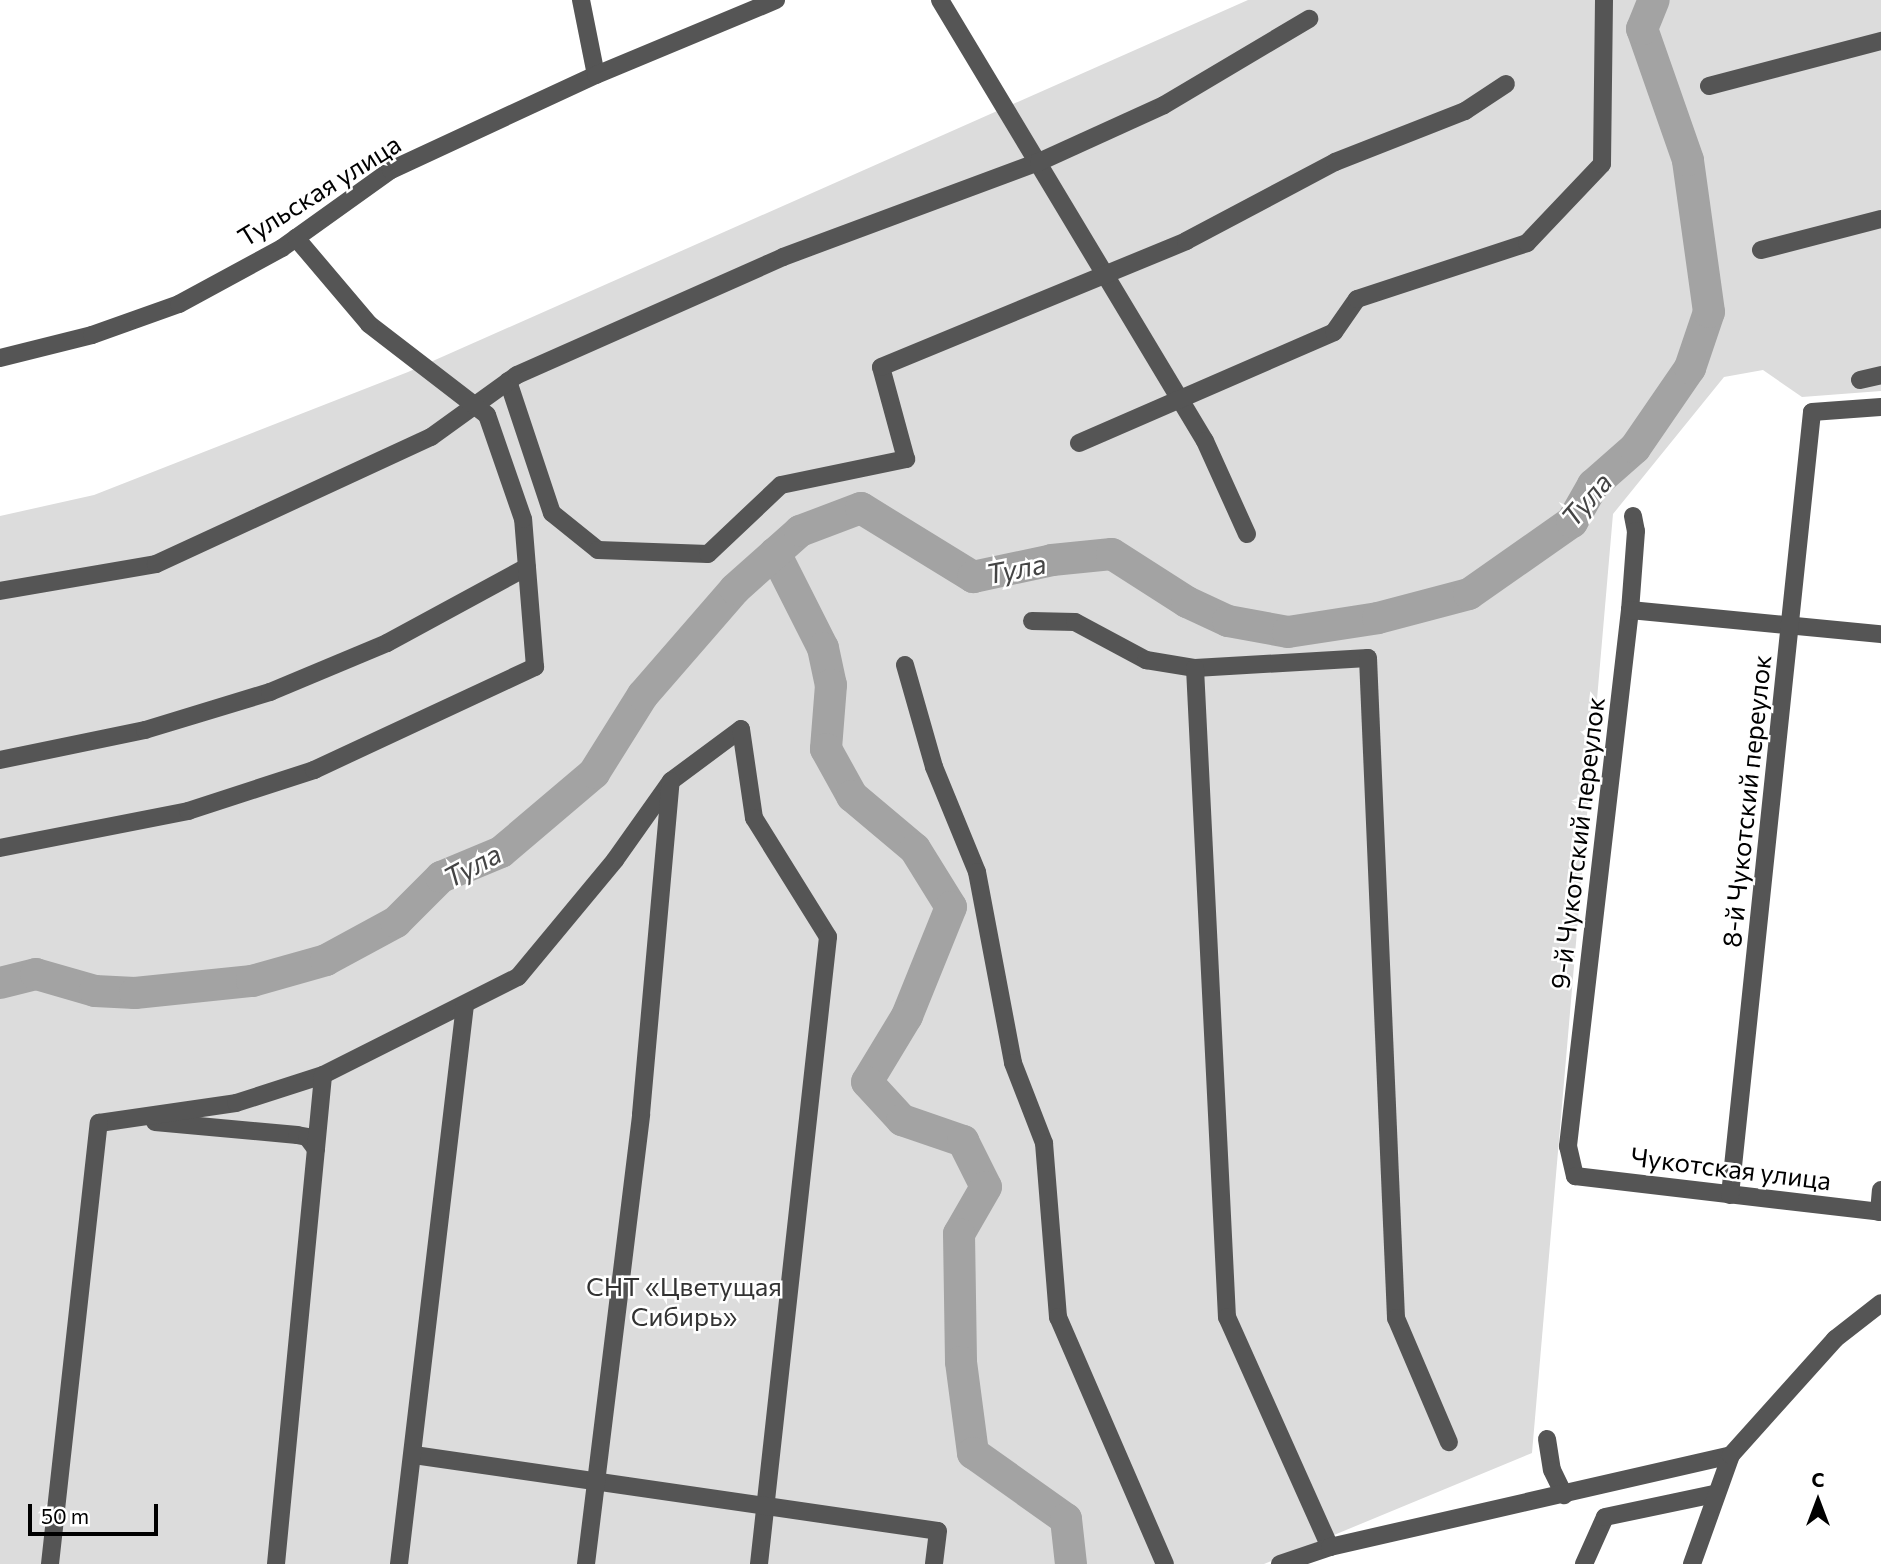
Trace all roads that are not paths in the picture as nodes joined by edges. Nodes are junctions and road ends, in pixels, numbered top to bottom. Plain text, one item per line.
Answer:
1 (581, 0) edge
2 (776, 0) edge
3 (940, 0) edge
4 (1604, 0) edge
5 (1310, 19) dead end
6 (1881, 41) edge
7 (596, 75) junction
8 (1506, 84) dead end
9 (1709, 86) dead end
10 (1039, 162) junction
11 (1881, 219) edge
12 (296, 238) junction
13 (1761, 250) dead end
14 (1104, 272) junction
15 (0, 358) edge
16 (1881, 375) edge
17 (1860, 380) dead end
18 (508, 382) junction
19 (1180, 400) junction
20 (474, 405) junction
21 (1881, 407) edge
22 (1079, 443) dead end
23 (1633, 516) dead end
24 (1247, 534) dead end
25 (527, 567) junction
26 (0, 591) edge
27 (1630, 610) junction
28 (1032, 621) dead end
29 (1791, 624) junction
30 (1881, 635) edge
31 (905, 665) dead end
32 (1195, 668) junction
33 (0, 760) edge
34 (671, 782) junction
35 (0, 848) edge
36 (465, 1005) junction
37 (323, 1075) junction
38 (99, 1123) junction
39 (316, 1149) junction
40 (1575, 1176) joint
41 (1881, 1190) edge
42 (1730, 1195) junction
43 (1880, 1212) edge
44 (1881, 1303) edge
45 (1547, 1439) dead end
46 (1449, 1442) dead end
47 (414, 1455) junction
48 (1731, 1455) junction
49 (597, 1484) junction
50 (1714, 1494) junction
51 (1564, 1495) junction
52 (767, 1506) junction
53 (1330, 1548) junction
54 (50, 1564) edge
55 (276, 1564) edge
56 (399, 1564) edge
57 (586, 1564) edge
58 (759, 1564) edge
59 (934, 1564) edge
60 (1165, 1564) edge
61 (1280, 1564) edge
62 (1584, 1564) edge
63 (1692, 1564) edge

1 - 7 street
2 - 7 street, Тульская улица
3 - 10 street
4 - 19 street
5 - 10 street
6 - 9 street
7 - 12 street, Тульская улица
8 - 14 street
10 - 14 street
10 - 18 street
11 - 13 street
12 - 15 street, Тульская улица
12 - 20 street
14 - 18 street
14 - 19 street
16 - 17 street
18 - 20 street
19 - 22 street
19 - 24 street
20 - 25 street
20 - 26 street
21 - 29 street, 8-й Чукотский переулок
23 - 27 street, 9-й Чукотский переулок
25 - 33 street
25 - 35 street
27 - 29 street
27 - 40 street, 9-й Чукотский переулок
28 - 32 street
29 - 30 street
29 - 42 street, 8-й Чукотский переулок
31 - 60 street
32 - 46 street
32 - 53 street
34 - 36 street
34 - 49 street
34 - 52 street
36 - 37 street
36 - 47 street
37 - 38 street
37 - 39 street
38 - 39 street
38 - 54 street
39 - 55 street
40 - 42 street, Чукотская улица
41 - 43 street
42 - 43 street, Чукотская улица
44 - 48 street
45 - 51 street
47 - 49 street
47 - 56 street
48 - 50 street
48 - 51 street
49 - 52 street
49 - 57 street
50 - 62 street
50 - 63 street
51 - 53 street
52 - 58 street
52 - 59 street
53 - 61 street

